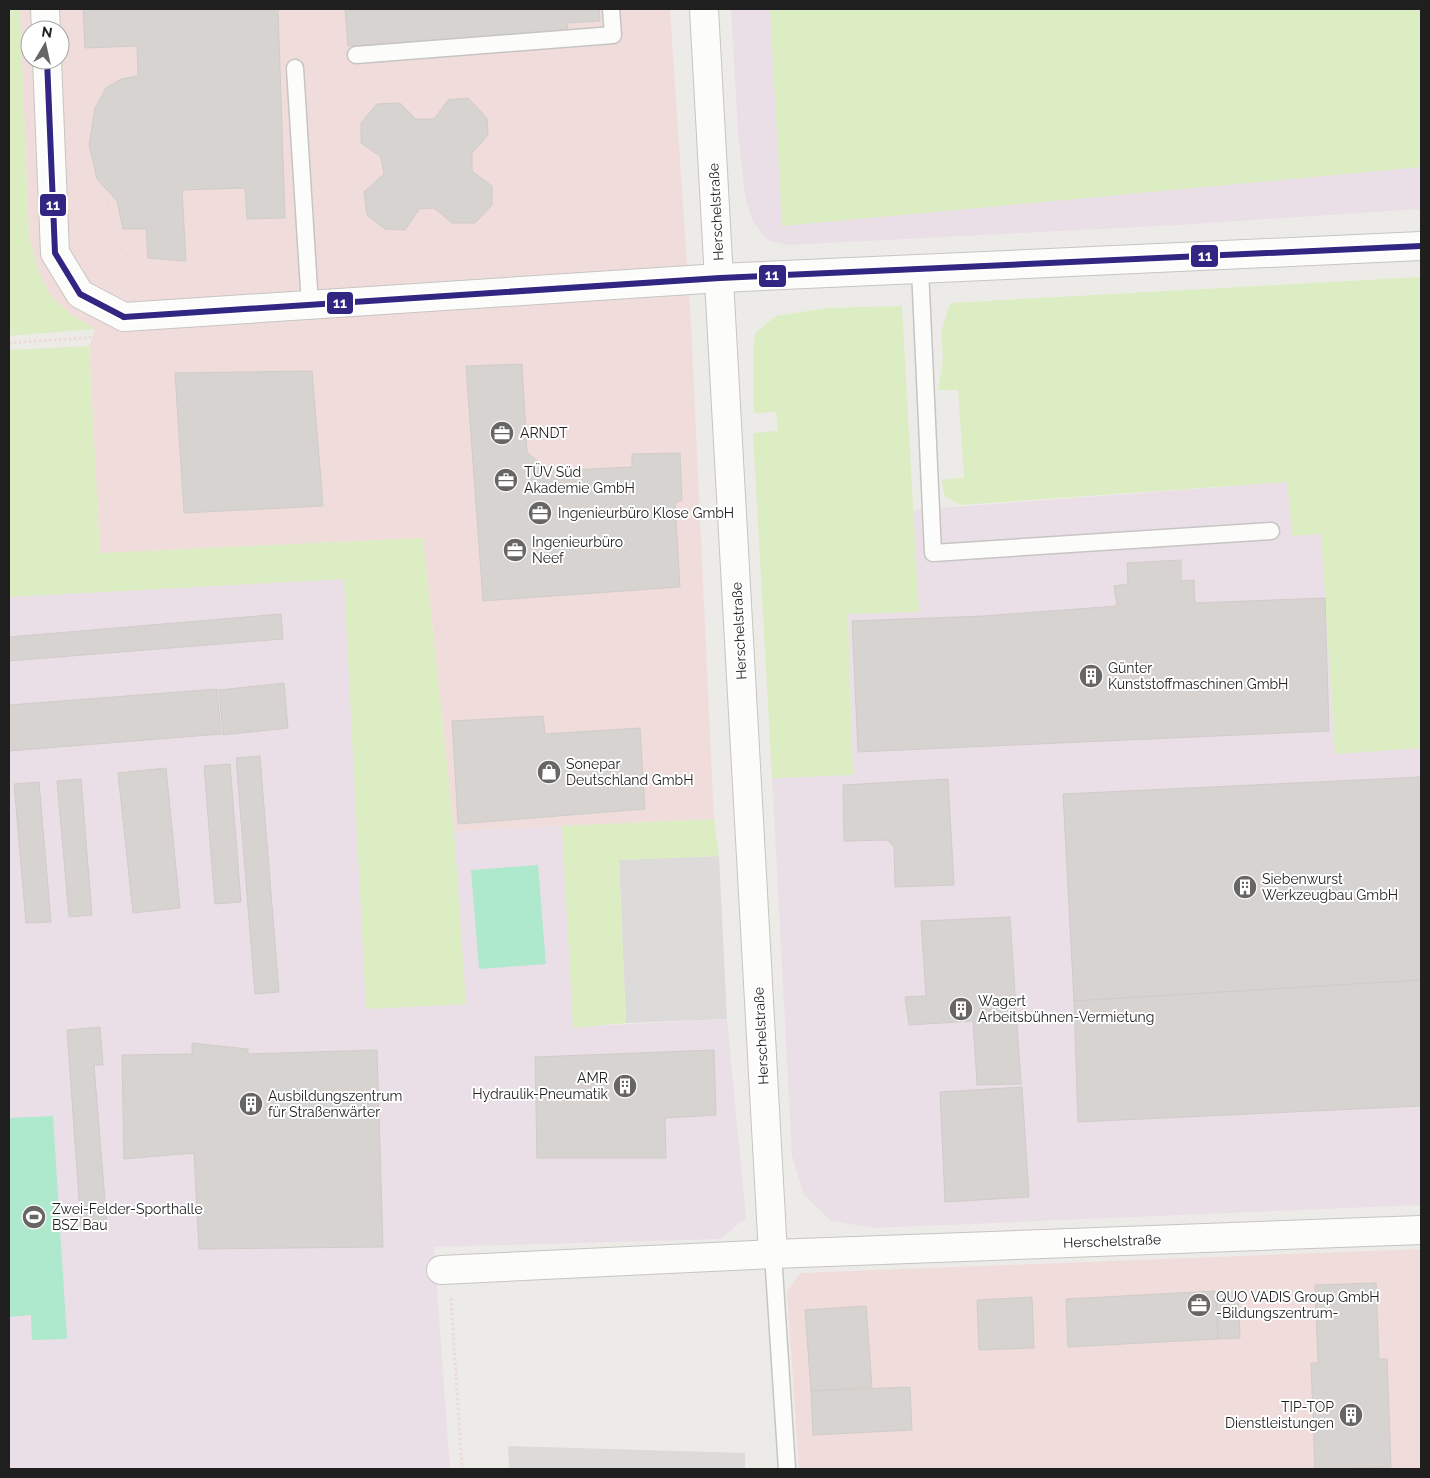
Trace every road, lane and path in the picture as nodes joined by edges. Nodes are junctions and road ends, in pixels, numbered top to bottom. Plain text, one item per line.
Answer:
1 (611, 9) edge
2 (704, 9) edge
3 (356, 55) dead end
4 (295, 68) dead end
5 (47, 70) edge
6 (108, 201) dead end
7 (1421, 246) edge
8 (920, 269) junction
9 (720, 278) junction
10 (310, 305) junction
11 (178, 313) junction
12 (124, 316) junction
13 (9, 343) edge
14 (1271, 531) dead end
15 (1421, 1230) edge
16 (773, 1254) junction
17 (445, 1270) joint
18 (462, 1469) edge
19 (787, 1469) edge

1 - 3 lane
2 - 9 street, Herschelstraße
4 - 10 lane
5 - 12 street
6 - 11 path
7 - 8 street
8 - 9 street
8 - 14 lane
9 - 10 street
9 - 16 street, Herschelstraße
10 - 11 street
11 - 12 street
12 - 13 path
15 - 16 street, Herschelstraße
16 - 17 street, Herschelstraße
16 - 19 lane
17 - 18 path

